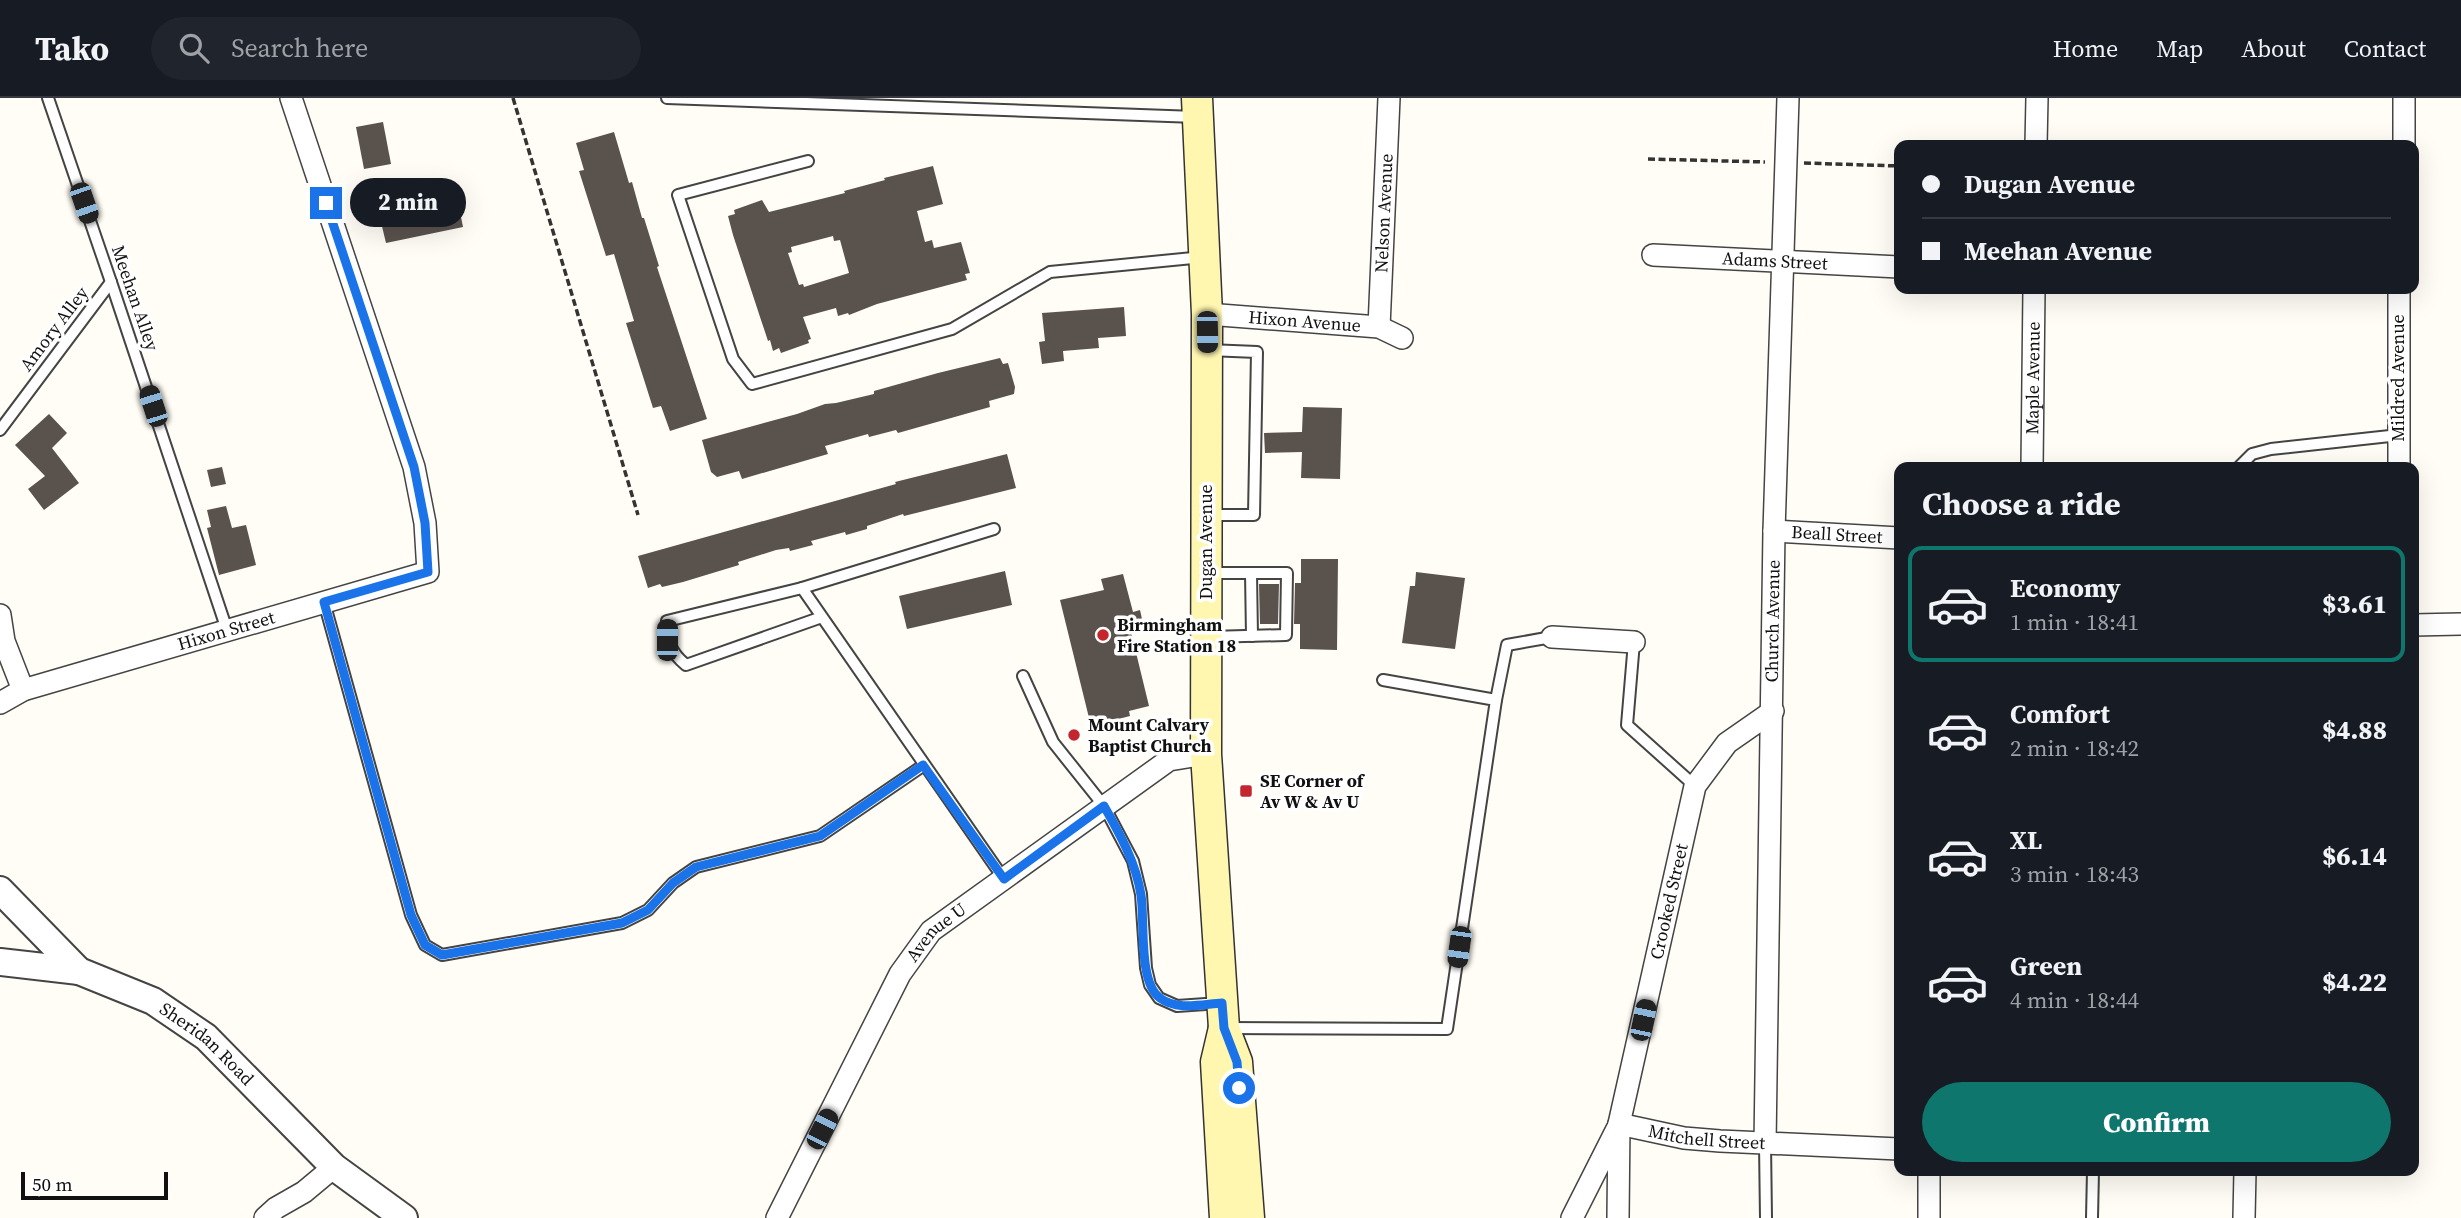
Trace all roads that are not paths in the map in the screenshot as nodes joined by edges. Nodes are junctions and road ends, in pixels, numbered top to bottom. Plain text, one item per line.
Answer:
1 (48, 98) edge
2 (291, 98) edge
3 (667, 98) edge
4 (1389, 98) edge
5 (1788, 98) edge
6 (2037, 98) edge
7 (2404, 98) edge
8 (1197, 107) edge
9 (2036, 140) edge
10 (2404, 140) edge
11 (808, 161) dead end
12 (1653, 255) dead end
13 (1203, 257) junction
14 (1782, 262) junction
15 (1894, 267) edge
16 (111, 282) junction
17 (2034, 294) edge
18 (2399, 294) edge
19 (1207, 314) junction
20 (1379, 327) junction
21 (1402, 338) dead end
22 (1207, 350) junction
23 (0, 430) edge
24 (2399, 435) junction
25 (2032, 462) edge
26 (2244, 462) edge
27 (2399, 462) edge
28 (1206, 515) junction
29 (994, 529) dead end
30 (1774, 531) junction
31 (1894, 538) edge
32 (1206, 573) junction
33 (1251, 573) junction
34 (802, 588) junction
35 (324, 602) junction
36 (0, 615) edge
37 (822, 617) junction
38 (2461, 624) edge
39 (2419, 625) edge
40 (227, 630) junction
41 (1252, 636) junction
42 (1207, 637) junction
43 (1552, 637) joint
44 (1634, 642) joint
45 (1023, 676) dead end
46 (1383, 680) dead end
47 (23, 690) junction
48 (1496, 700) junction
49 (0, 703) edge
50 (1773, 711) junction
51 (1206, 754) junction
52 (923, 765) junction
53 (1695, 786) junction
54 (1104, 806) junction
55 (1004, 879) junction
56 (0, 890) edge
57 (0, 962) edge
58 (79, 971) junction
59 (1223, 1016) junction
60 (1619, 1124) junction
61 (1765, 1144) junction
62 (1894, 1149) edge
63 (334, 1167) junction
64 (1930, 1176) edge
65 (2093, 1176) edge
66 (2245, 1176) edge
67 (265, 1218) edge
68 (404, 1218) edge
69 (777, 1218) edge
70 (1225, 1218) edge
71 (1249, 1218) edge
72 (1572, 1218) edge
73 (1618, 1218) edge
74 (1766, 1218) edge
75 (1929, 1218) edge
76 (2092, 1218) edge
77 (2244, 1218) edge

1 - 16 lane, Meehan Alley
2 - 35 street, Hixon Street
3 - 8 lane
4 - 20 street, Nelson Avenue
5 - 14 street, Church Avenue
6 - 9 street
7 - 10 street
8 - 13 main road, Dugan Avenue
11 - 13 lane
12 - 14 street, Adams Street
13 - 19 main road, Dugan Avenue
14 - 15 street, Adams Street
14 - 30 street, Church Avenue
16 - 23 lane, Amory Alley
16 - 40 lane, Meehan Alley
17 - 25 street, Maple Avenue
18 - 24 street, Mildred Avenue
19 - 20 street, Hixon Avenue
19 - 22 main road, Dugan Avenue
20 - 21 street, Hixon Avenue
22 - 28 main road, Dugan Avenue
22 - 28 lane
24 - 26 lane
24 - 27 street, Mildred Avenue
28 - 32 main road, Dugan Avenue
29 - 34 lane
30 - 31 street, Beall Street
30 - 50 street, Church Avenue
32 - 33 lane
32 - 42 main road, Dugan Avenue
33 - 41 lane
33 - 41 lane
34 - 37 lane
34 - 37 lane
35 - 40 street, Hixon Street
35 - 52 lane
36 - 47 street
37 - 52 lane
38 - 39 street
40 - 47 street, Hixon Street
41 - 42 lane
42 - 51 main road, Dugan Avenue
43 - 44 street
43 - 48 lane
44 - 53 lane
45 - 54 lane
46 - 48 lane
47 - 49 street, Hixon Street
48 - 59 lane
50 - 53 street, Crooked Street
50 - 61 street, Church Avenue
51 - 54 street, Avenue U
51 - 59 main road, Dugan Avenue
52 - 55 lane
53 - 60 street, Crooked Street
54 - 55 street, Avenue U
54 - 59 lane
55 - 69 street, Avenue U
56 - 58 street, Sheridan Road
57 - 58 street
58 - 63 street, Sheridan Road
59 - 70 main road, Dugan Avenue
59 - 71 main road, Dugan Avenue
60 - 61 street, Mitchell Street
60 - 72 street
60 - 73 street
61 - 62 street, Mitchell Street
61 - 74 lane
63 - 67 street
63 - 68 street, Sheridan Road
64 - 75 street
65 - 76 lane
66 - 77 street

